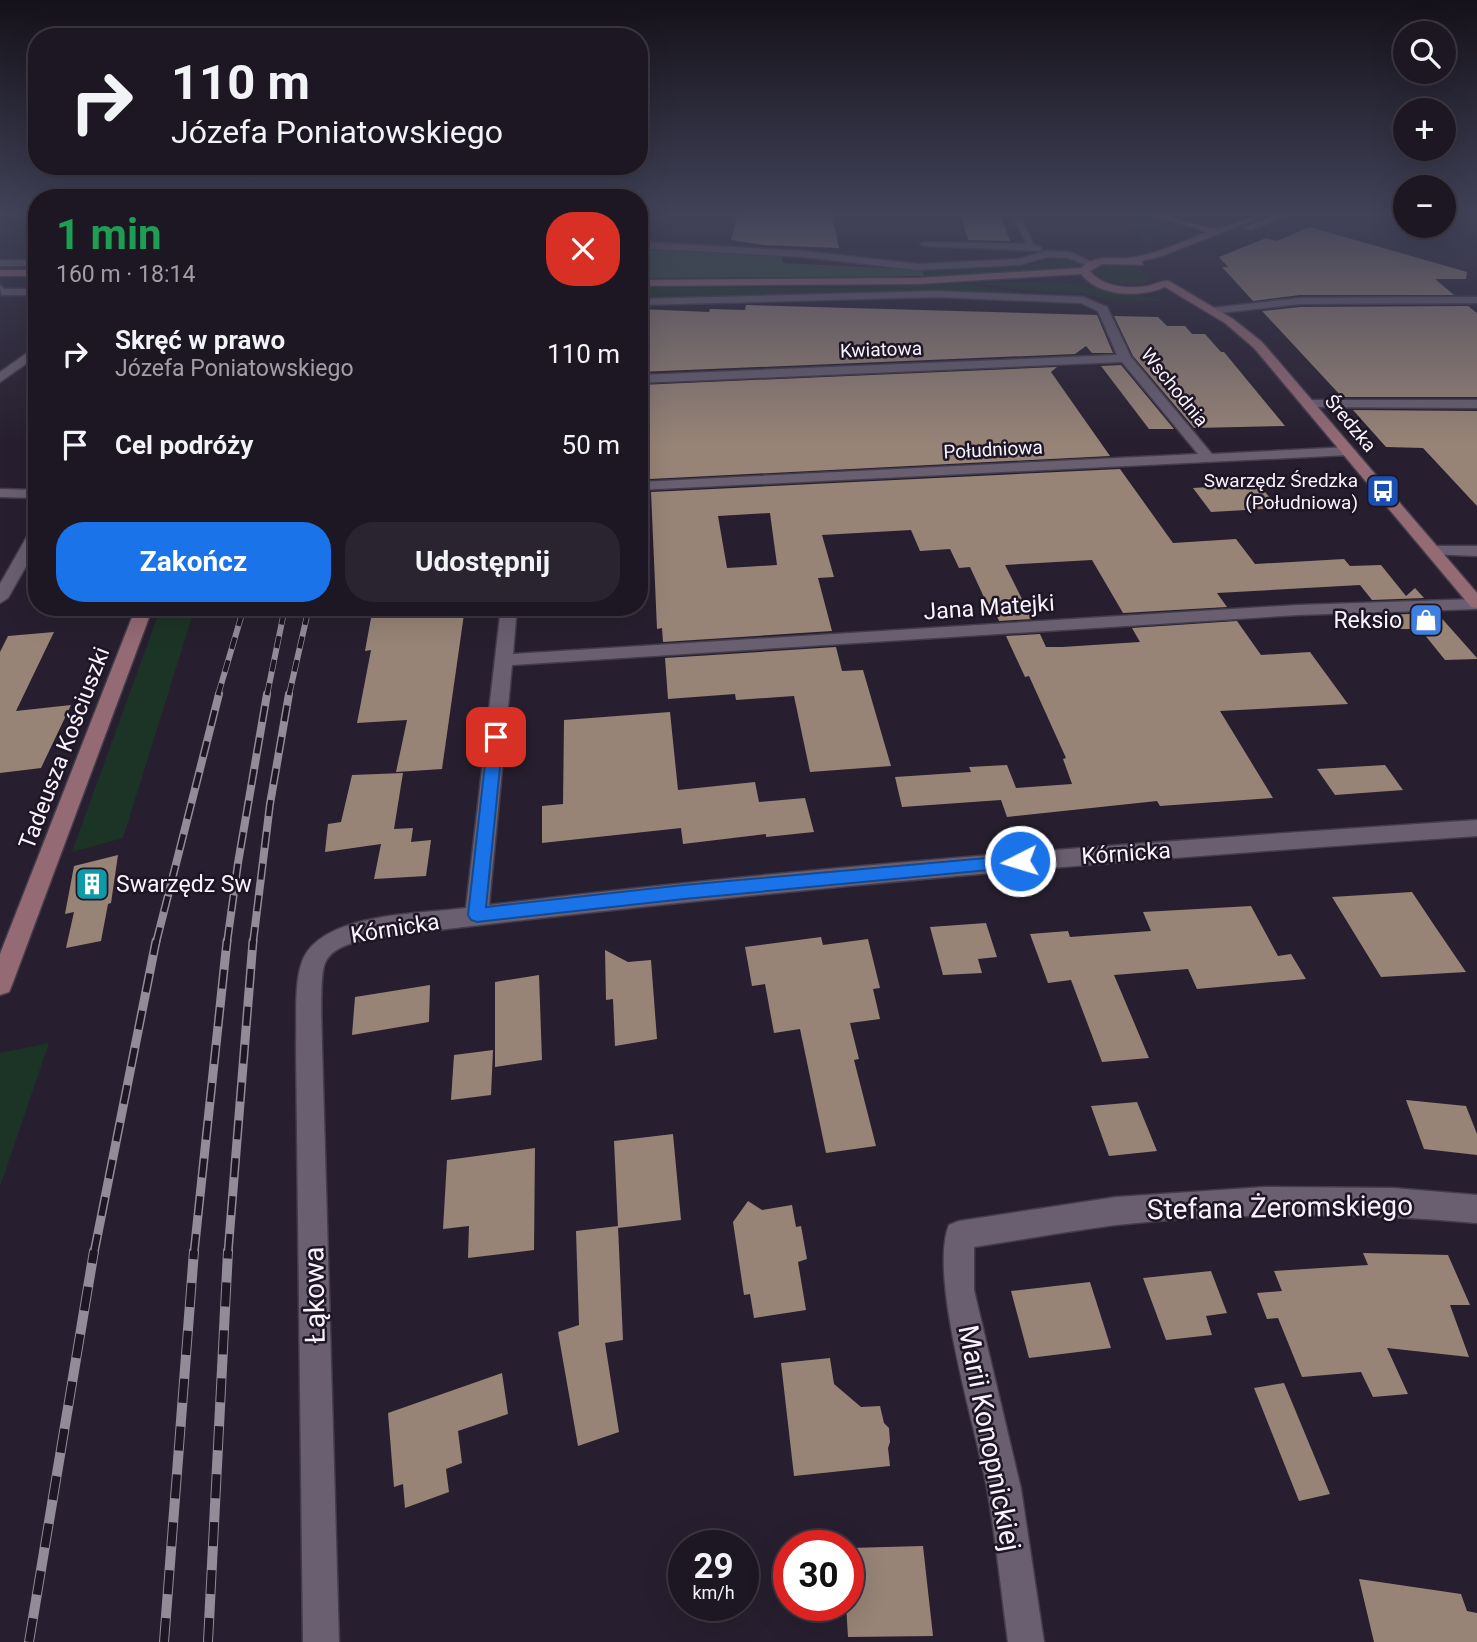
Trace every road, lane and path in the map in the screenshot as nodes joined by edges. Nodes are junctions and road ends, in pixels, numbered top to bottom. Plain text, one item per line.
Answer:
1 (1147, 292) edge
2 (1186, 292) edge
3 (1477, 300) edge
4 (648, 302) edge
5 (1211, 311) junction
6 (28, 357) edge
7 (1125, 358) junction
8 (0, 378) edge
9 (648, 379) edge
10 (1310, 404) junction
11 (1477, 404) edge
12 (1349, 451) junction
13 (1208, 458) junction
14 (648, 486) edge
15 (0, 493) edge
16 (28, 494) edge
17 (28, 549) edge
18 (1434, 551) junction
19 (1477, 551) edge
20 (0, 598) edge
21 (1477, 604) edge
22 (142, 616) edge
23 (508, 616) edge
24 (504, 660) junction
25 (1477, 828) edge
26 (477, 915) junction
27 (320, 950) joint
28 (1, 978) edge
29 (1477, 1209) edge
30 (959, 1234) joint
31 (321, 1642) edge
32 (1026, 1642) edge

1 - 5 street, Średzka
2 - 5 street, Średzka
3 - 5 street
4 - 7 street, Wschodnia
5 - 10 street, Średzka
6 - 8 street
7 - 9 street, Kwiatowa
7 - 13 street, Wschodnia
10 - 11 street
10 - 12 street, Średzka
12 - 13 street, Południowa
12 - 18 street, Średzka
13 - 14 street, Południowa
15 - 16 street
17 - 20 street
18 - 19 street
18 - 21 street, Średzka
21 - 24 street, Jana Matejki
22 - 28 street, Tadeusza Kościuszki
23 - 24 street
24 - 26 street
25 - 26 street, Kórnicka
26 - 27 street, Kórnicka
27 - 31 street, Łąkowa
29 - 30 street, Stefana Żeromskiego
30 - 32 street, Marii Konopnickiej

